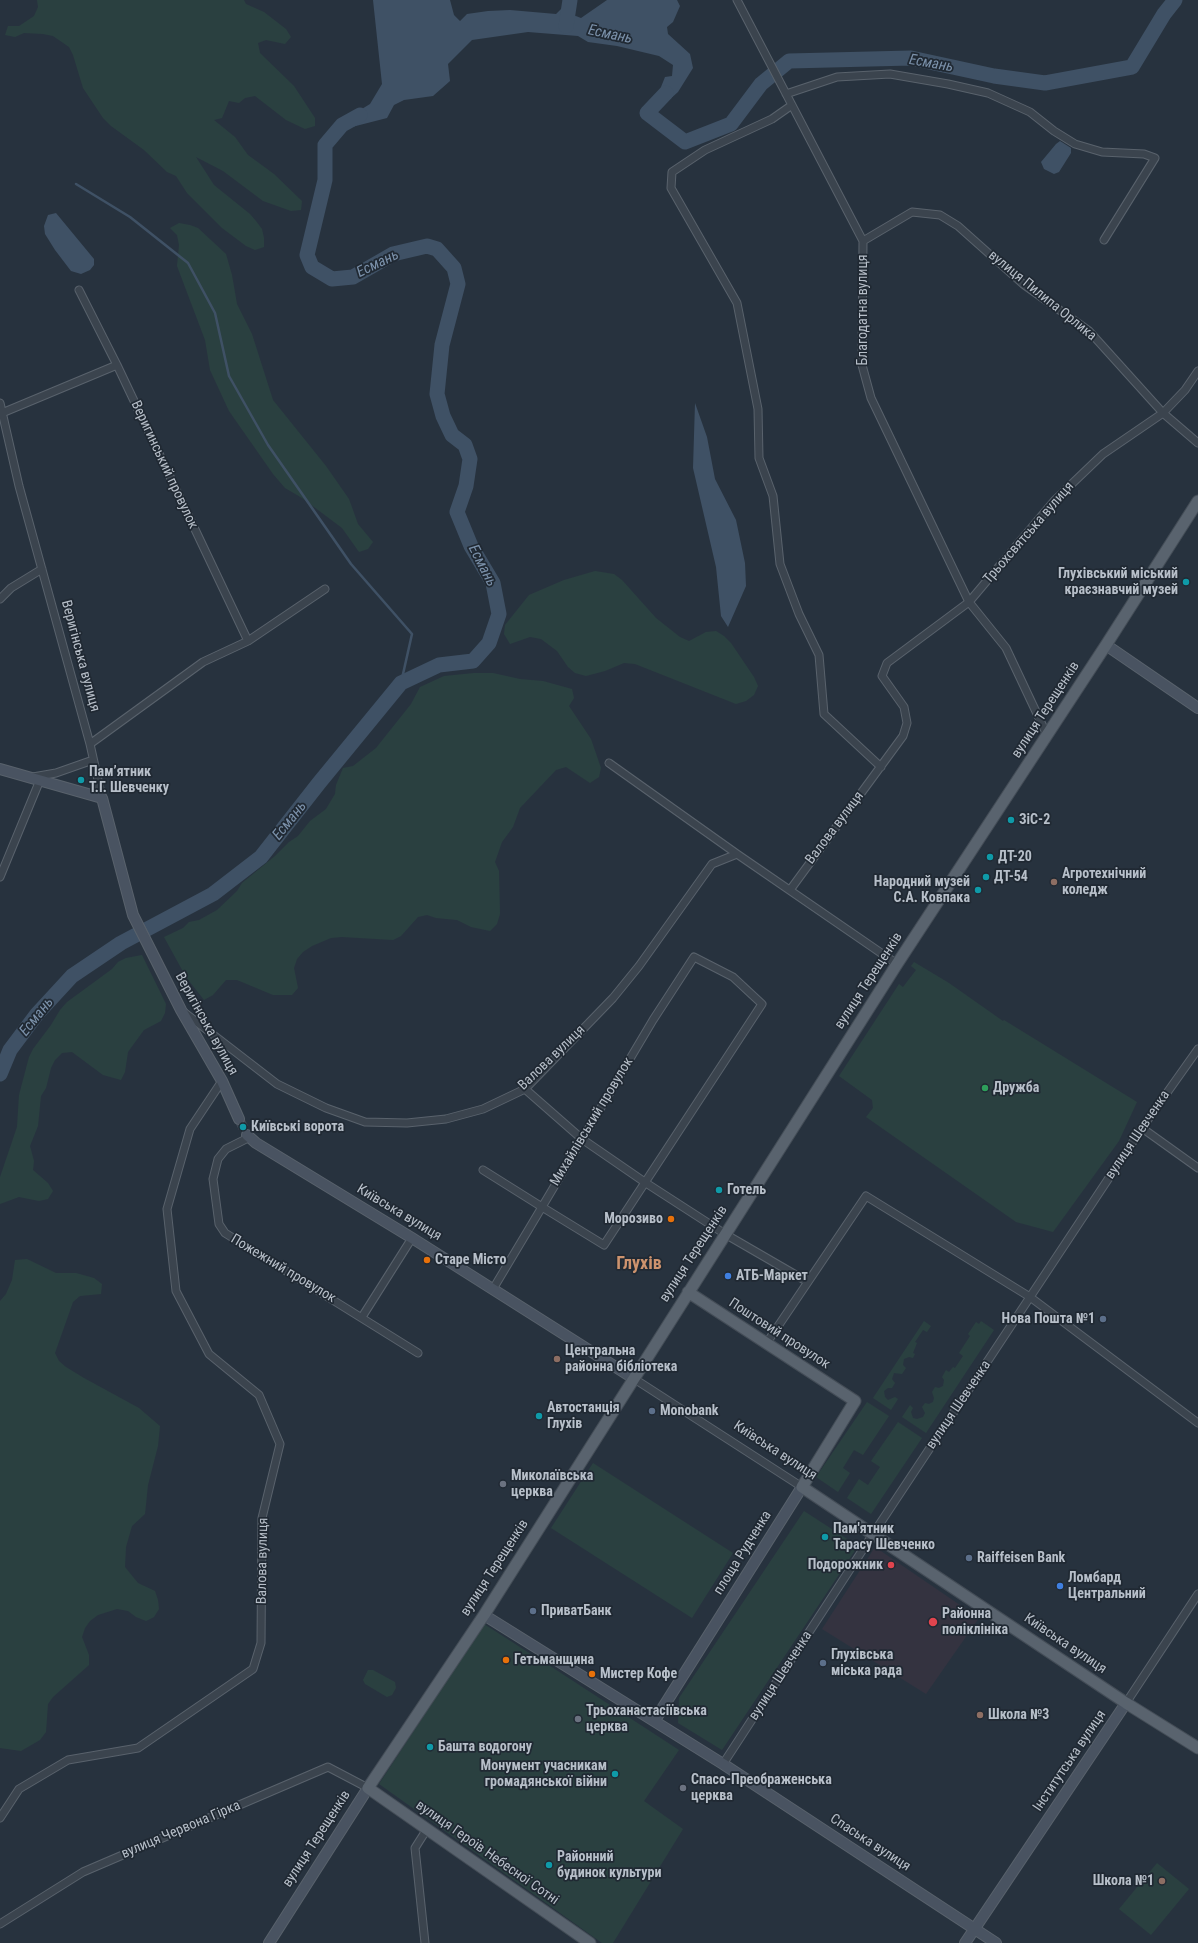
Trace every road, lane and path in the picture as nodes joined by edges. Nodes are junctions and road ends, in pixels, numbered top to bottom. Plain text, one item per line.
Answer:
1 (737, 0) edge
2 (786, 94) junction
3 (792, 105) junction
4 (1104, 240) dead end
5 (863, 241) junction
6 (78, 290) dead end
7 (117, 365) junction
8 (1198, 371) edge
9 (0, 403) edge
10 (2, 413) junction
11 (1162, 413) junction
12 (1198, 443) edge
13 (1198, 501) edge
14 (42, 568) junction
15 (325, 589) dead end
16 (0, 599) edge
17 (969, 602) junction
18 (248, 641) junction
19 (1106, 645) junction
20 (1198, 708) edge
21 (1047, 735) junction
22 (90, 744) junction
23 (93, 760) junction
24 (609, 763) dead end
25 (881, 767) junction
26 (0, 769) edge
27 (36, 778) junction
28 (102, 798) junction
29 (737, 854) junction
30 (0, 877) edge
31 (790, 890) junction
32 (897, 964) junction
33 (181, 1010) junction
34 (1198, 1049) edge
35 (222, 1081) junction
36 (524, 1089) junction
37 (239, 1119) tunnel mouth
38 (1142, 1128) junction
39 (248, 1136) joint
40 (582, 1139) junction
41 (1198, 1168) edge
42 (483, 1170) dead end
43 (646, 1183) junction
44 (542, 1207) junction
45 (725, 1234) junction
46 (412, 1238) junction
47 (808, 1282) junction
48 (492, 1289) junction
49 (688, 1292) junction
50 (1030, 1297) junction
51 (362, 1317) junction
52 (766, 1344) junction
53 (418, 1353) dead end
54 (633, 1378) junction
55 (855, 1401) joint
56 (1198, 1423) edge
57 (802, 1487) junction
58 (873, 1534) junction
59 (1198, 1594) edge
60 (484, 1614) junction
61 (1126, 1703) junction
62 (655, 1720) junction
63 (1198, 1748) edge
64 (724, 1764) junction
65 (368, 1788) junction
66 (0, 1818) edge
67 (427, 1829) junction
68 (0, 1924) edge
69 (974, 1929) junction
70 (269, 1943) edge
71 (425, 1943) edge
72 (590, 1943) edge
73 (965, 1943) edge
74 (996, 1943) edge

1 - 2 street, Благодатна вулиця
2 - 3 street, Благодатна вулиця
2 - 4 street
3 - 5 street, Благодатна вулиця
3 - 25 street
5 - 11 street, вулиця Пилипа Орлика
5 - 17 street, Благодатна вулиця
6 - 7 street, Веригинський провулок
7 - 10 street
7 - 18 street, Веригинський провулок
8 - 11 street, Трьохсвятська вулиця
9 - 10 street, Веригінська вулиця
10 - 14 street, Веригінська вулиця
11 - 12 street, вулиця Пилипа Орлика
11 - 17 street, Трьохсвятська вулиця
13 - 19 main road, вулиця Терещенків
14 - 16 street
14 - 22 street, Веригінська вулиця
15 - 18 street
17 - 21 street, Благодатна вулиця
17 - 25 street
18 - 22 street
19 - 20 street
19 - 21 main road, вулиця Терещенків
21 - 32 main road, вулиця Терещенків
22 - 23 street, Веригінська вулиця
23 - 27 street
23 - 28 street, Веригінська вулиця
24 - 29 street
25 - 31 street, Валова вулиця
26 - 27 street
27 - 28 street
27 - 30 street
28 - 33 street, Веригінська вулиця
29 - 31 street
29 - 36 street, Валова вулиця
31 - 32 street
32 - 45 main road, вулиця Терещенків
33 - 35 street, Веригінська вулиця
33 - 36 street, Валова вулиця
34 - 38 street, вулиця Шевченка
35 - 37 street, Веригінська вулиця
35 - 66 street, Валова вулиця
36 - 40 street
38 - 41 street
38 - 50 street, вулиця Шевченка
39 - 46 street, Київська вулиця
39 - 51 street, Пожежний провулок
40 - 43 street
40 - 43 street, Михайлівський провулок
40 - 44 street, Михайлівський провулок
42 - 44 street
43 - 44 street
43 - 45 street
44 - 48 street, Михайлівський провулок
45 - 47 street
45 - 49 main road, вулиця Терещенків
46 - 48 street, Київська вулиця
46 - 51 street
47 - 50 street
47 - 52 street
48 - 54 street, Київська вулиця
49 - 52 main road, Поштовий провулок
49 - 54 main road, вулиця Терещенків
50 - 56 street
50 - 58 street, вулиця Шевченка
51 - 53 street, Пожежний провулок
52 - 55 main road, Поштовий провулок
54 - 57 street, Київська вулиця
54 - 60 main road, вулиця Терещенків
55 - 57 main road, площа Рудченка
57 - 58 main road, Київська вулиця
57 - 62 street, площа Рудченка
58 - 61 main road, Київська вулиця
58 - 64 street, вулиця Шевченка
59 - 61 street, Інститутська вулиця
60 - 62 street, Спаська вулиця
60 - 65 main road, вулиця Терещенків
61 - 63 main road, Київська вулиця
61 - 69 street, Інститутська вулиця
62 - 64 street, Спаська вулиця
64 - 69 street, Спаська вулиця
65 - 67 main road, вулиця Героїв Небесної Сотні
65 - 68 street, вулиця Червона Гірка
65 - 70 street, вулиця Терещенків
67 - 71 street
67 - 72 main road, вулиця Героїв Небесної Сотні
69 - 73 street, Інститутська вулиця
69 - 74 street, Спаська вулиця

